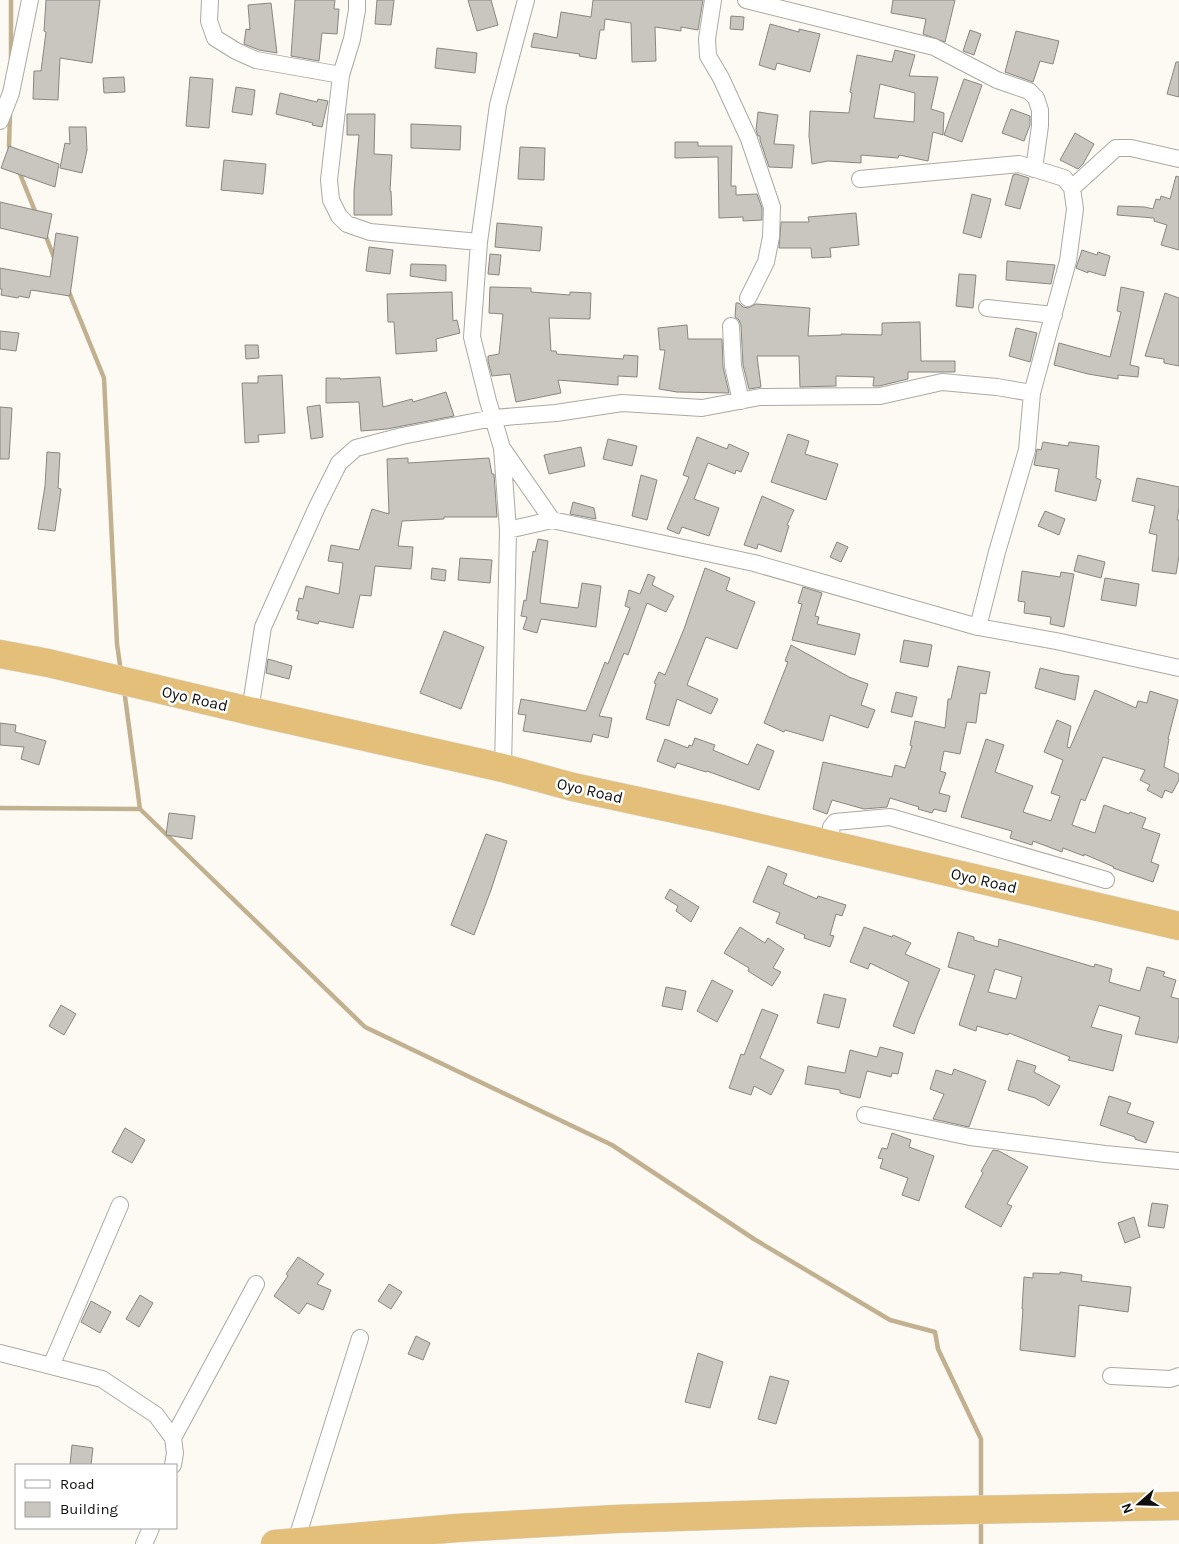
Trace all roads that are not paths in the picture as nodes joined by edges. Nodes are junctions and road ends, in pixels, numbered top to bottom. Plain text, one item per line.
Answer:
1 (30, 0) edge
2 (210, 0) edge
3 (357, 0) edge
4 (526, 0) edge
5 (713, 0) edge
6 (746, 0) edge
7 (341, 75) junction
8 (6, 91) edge
9 (0, 121) edge
10 (1179, 159) edge
11 (1034, 169) junction
12 (860, 179) dead end
13 (1072, 188) junction
14 (479, 242) junction
15 (748, 298) dead end
16 (987, 308) dead end
17 (1054, 315) junction
18 (731, 326) dead end
19 (1032, 393) junction
20 (741, 401) junction
21 (493, 418) junction
22 (502, 448) junction
23 (552, 520) junction
24 (508, 530) junction
25 (978, 627) junction
26 (0, 654) edge
27 (1179, 668) edge
28 (250, 711) junction
29 (504, 768) junction
30 (832, 845) junction
31 (1106, 880) dead end
32 (1179, 926) edge
33 (865, 1115) dead end
34 (1179, 1161) edge
35 (120, 1205) dead end
36 (256, 1284) dead end
37 (360, 1338) dead end
38 (0, 1353) edge
39 (50, 1366) junction
40 (1111, 1376) dead end
41 (1179, 1376) edge
42 (173, 1438) junction
43 (174, 1464) edge
44 (1179, 1506) edge
45 (151, 1529) edge
46 (286, 1543) edge
47 (144, 1544) edge

1 - 8 street
2 - 7 street
3 - 7 street
4 - 14 street
5 - 15 street
6 - 11 street
7 - 14 street
8 - 9 street
10 - 13 street
11 - 12 street
11 - 13 street
13 - 17 street
14 - 21 street
16 - 17 street
17 - 19 street
18 - 20 street
19 - 20 street
19 - 25 street
20 - 21 street
21 - 22 street
21 - 28 street
22 - 23 street
22 - 24 street
23 - 24 street
23 - 25 street
24 - 29 street
25 - 27 street
26 - 28 highway, Oyo Road
28 - 29 highway, Oyo Road
29 - 30 highway, Oyo Road
30 - 31 street
30 - 32 highway, Oyo Road
33 - 34 street
35 - 39 street
36 - 42 street
37 - 46 street
38 - 39 street
39 - 42 street
40 - 41 street
42 - 43 street
44 - 46 highway
45 - 47 street

